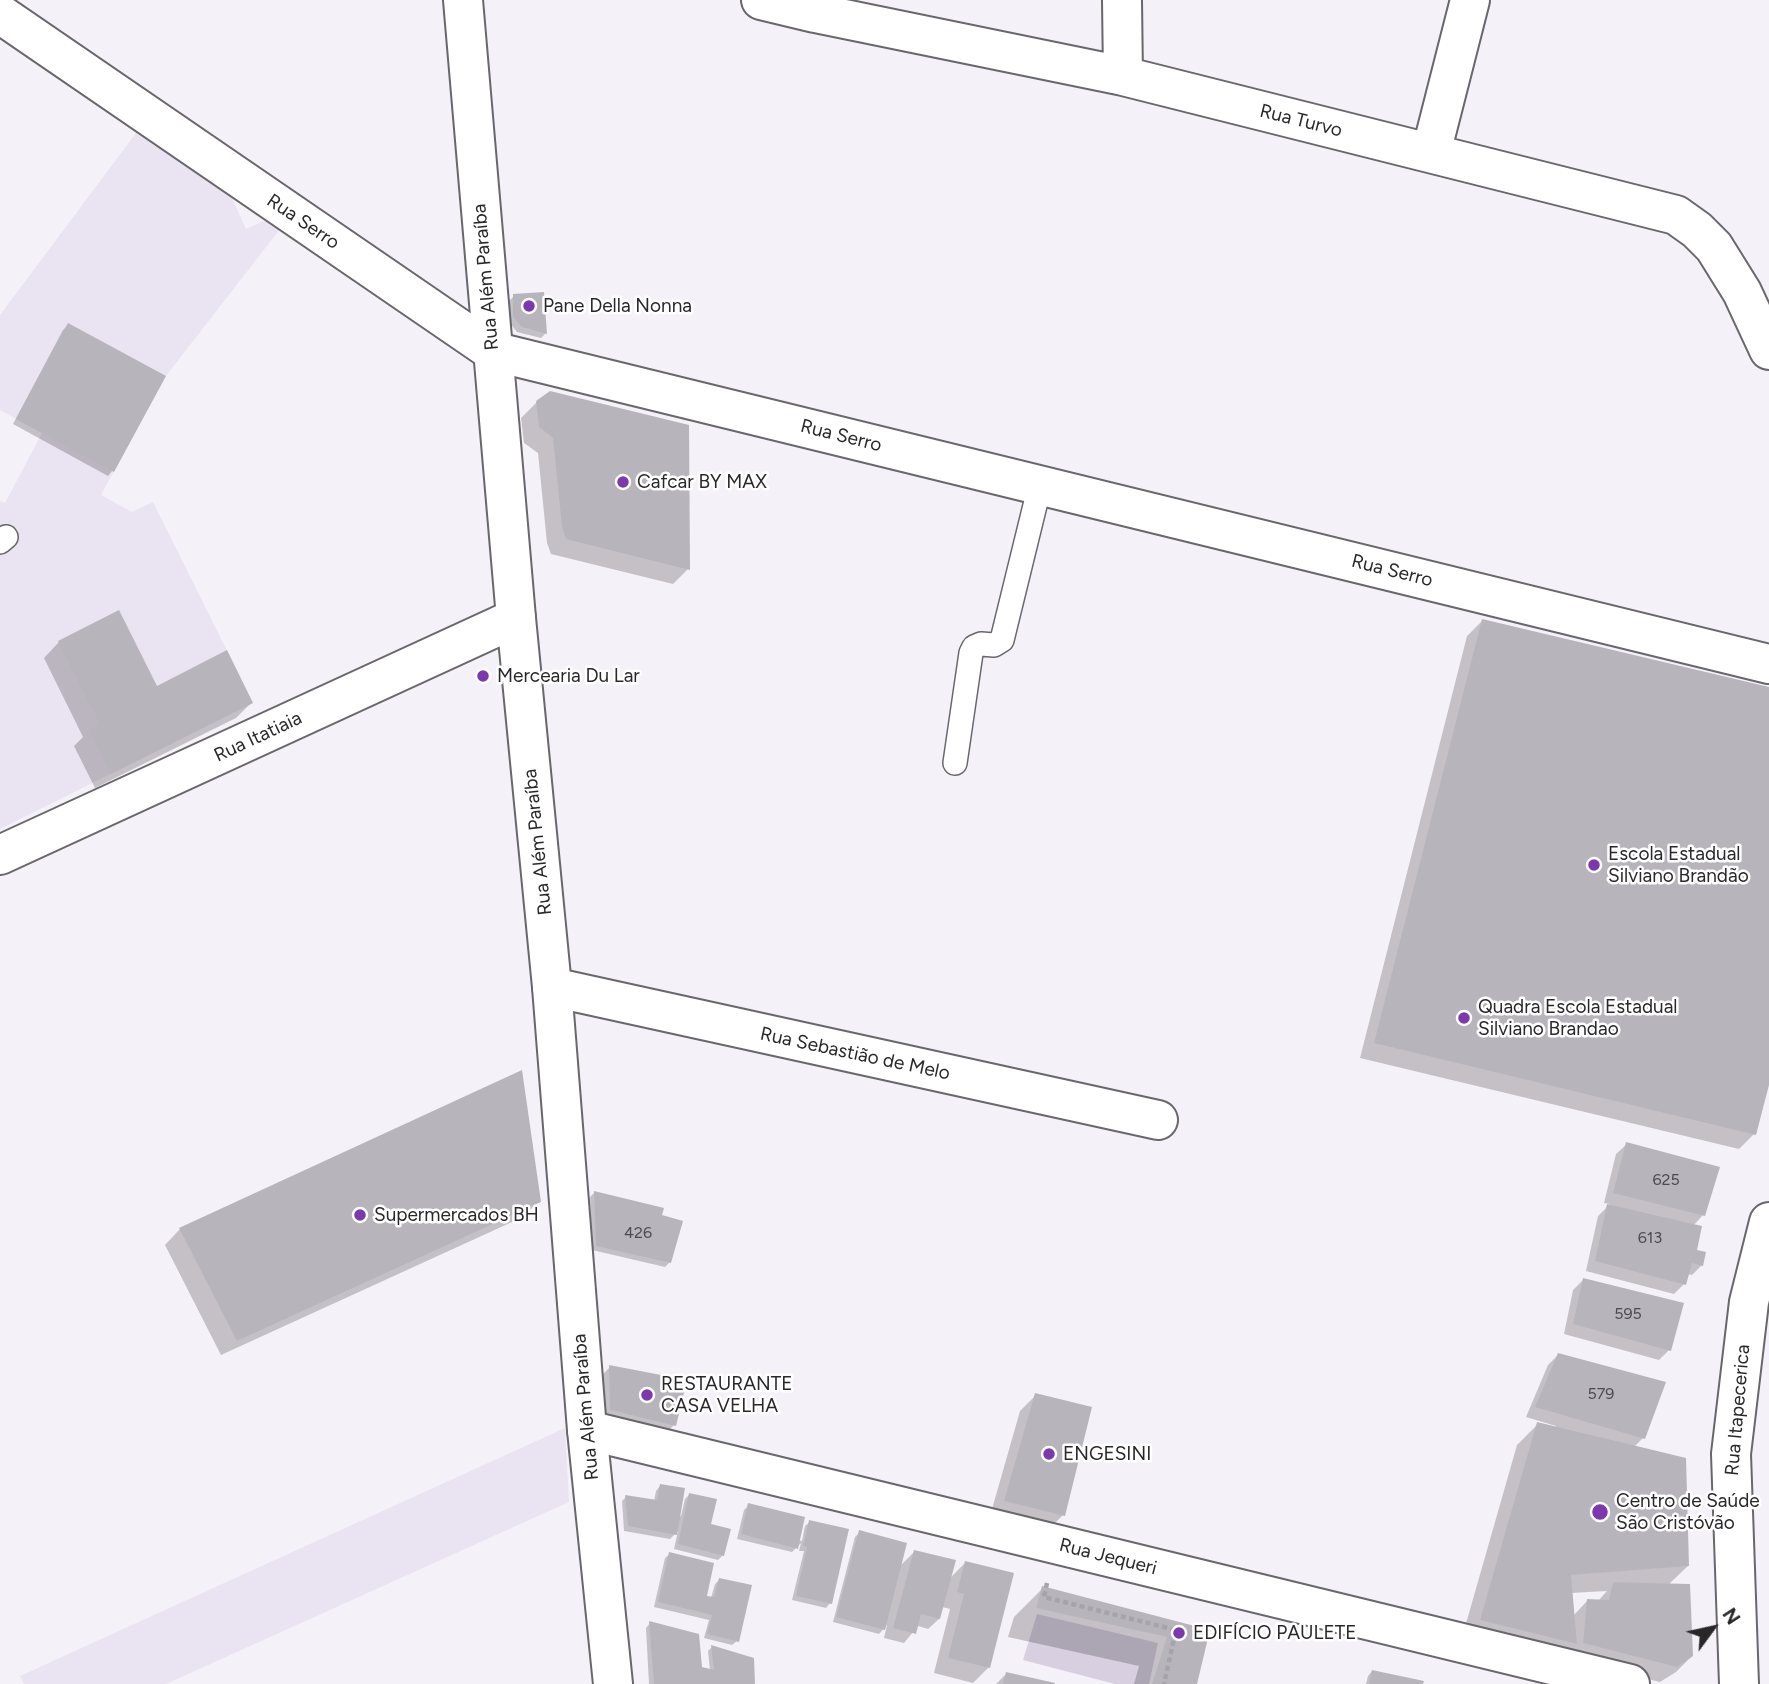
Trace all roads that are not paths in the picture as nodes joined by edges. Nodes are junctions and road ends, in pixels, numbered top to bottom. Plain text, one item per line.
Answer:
1 (463, 0) edge
2 (761, 0) edge
3 (1122, 0) edge
4 (1470, 0) edge
5 (815, 7) edge
6 (0, 14) edge
7 (1123, 76) junction
8 (1432, 153) junction
9 (1769, 350) edge
10 (492, 351) junction
11 (1040, 485) junction
12 (516, 618) junction
13 (1769, 664) edge
14 (955, 762) dead end
15 (0, 855) edge
16 (552, 988) junction
17 (1158, 1120) dead end
18 (1769, 1222) edge
19 (1759, 1306) edge
20 (587, 1430) junction
21 (613, 1684) edge
22 (1630, 1684) edge
23 (1739, 1684) edge

1 - 10 street, Rua Além Paraíba
2 - 5 street, Rua Turvo
3 - 7 street
4 - 8 street
5 - 7 street, Rua Turvo
6 - 10 street, Rua Serro
7 - 8 street, Rua Turvo
8 - 9 street, Rua Turvo
10 - 11 street, Rua Serro
10 - 12 street, Rua Além Paraíba
11 - 13 street, Rua Serro
11 - 14 lane
12 - 15 street, Rua Itatiaia
12 - 16 street, Rua Além Paraíba
16 - 17 street, Rua Sebastião de Melo
16 - 20 street, Rua Além Paraíba
18 - 19 street, Rua Itapecerica
19 - 23 street, Rua Itapecerica
20 - 21 street, Rua Além Paraíba
20 - 22 street, Rua Jequeri

